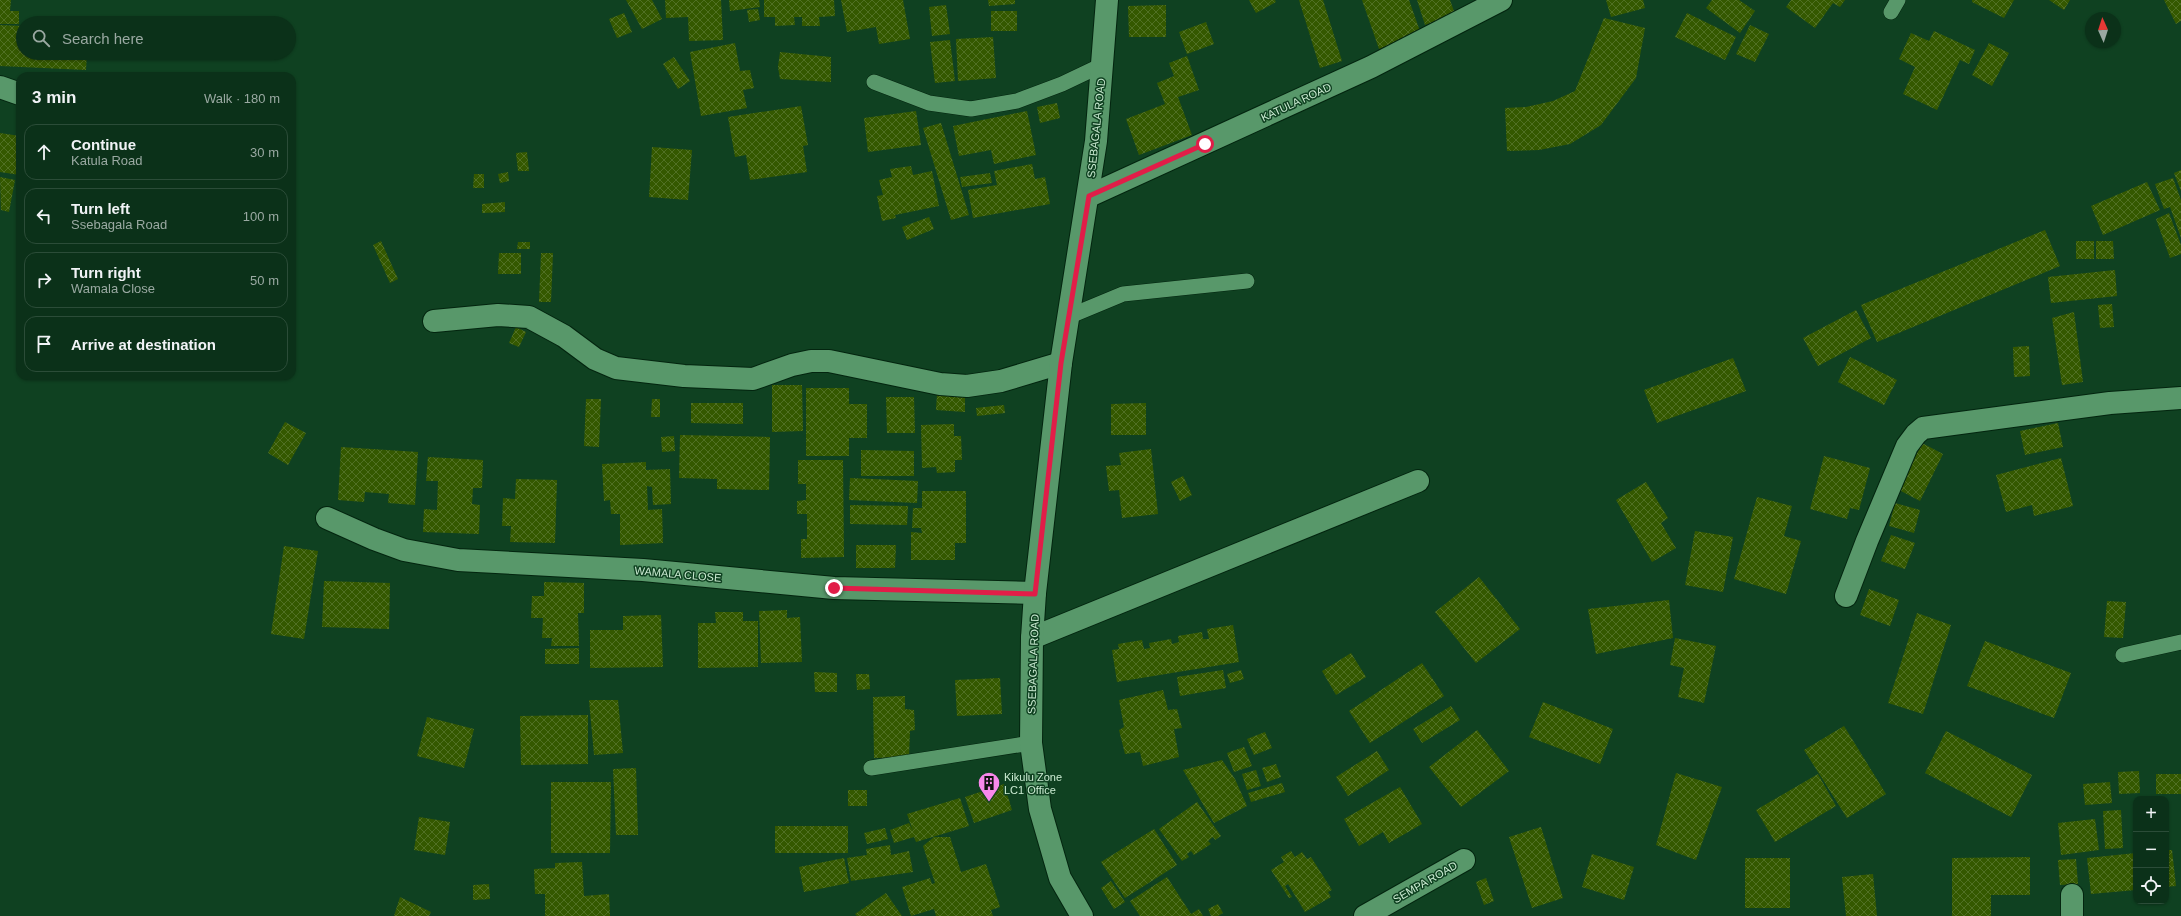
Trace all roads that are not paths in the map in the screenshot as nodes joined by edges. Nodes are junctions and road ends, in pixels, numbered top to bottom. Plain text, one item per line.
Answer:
1 (1107, 0) edge
2 (1501, 0) edge
3 (1102, 65) junction
4 (874, 82) dead end
5 (0, 87) edge
6 (16, 93) edge
7 (1089, 196) junction
8 (1247, 281) dead end
9 (1070, 316) junction
10 (434, 321) dead end
11 (1061, 363) junction
12 (2181, 398) edge
13 (1418, 481) dead end
14 (327, 518) dead end
15 (1035, 594) junction
16 (1846, 596) dead end
17 (1032, 638) junction
18 (2181, 642) edge
19 (2123, 655) dead end
20 (1031, 743) junction
21 (871, 768) dead end
22 (1464, 860) dead end
23 (1082, 916) edge
24 (1365, 916) edge

1 - 3 street, SSEBAGALA ROAD
2 - 7 street, KATULA ROAD
3 - 4 lane
3 - 7 street, SSEBAGALA ROAD
5 - 6 street
7 - 9 street, SSEBAGALA ROAD
8 - 9 lane
9 - 11 street, SSEBAGALA ROAD
10 - 11 street
11 - 15 street, SSEBAGALA ROAD
12 - 16 street
13 - 17 street
14 - 15 street, WAMALA CLOSE
15 - 17 street, SSEBAGALA ROAD
17 - 20 street, SSEBAGALA ROAD
18 - 19 lane
20 - 21 lane
20 - 23 street, SSEBAGALA ROAD
22 - 24 street, SEMPA ROAD

